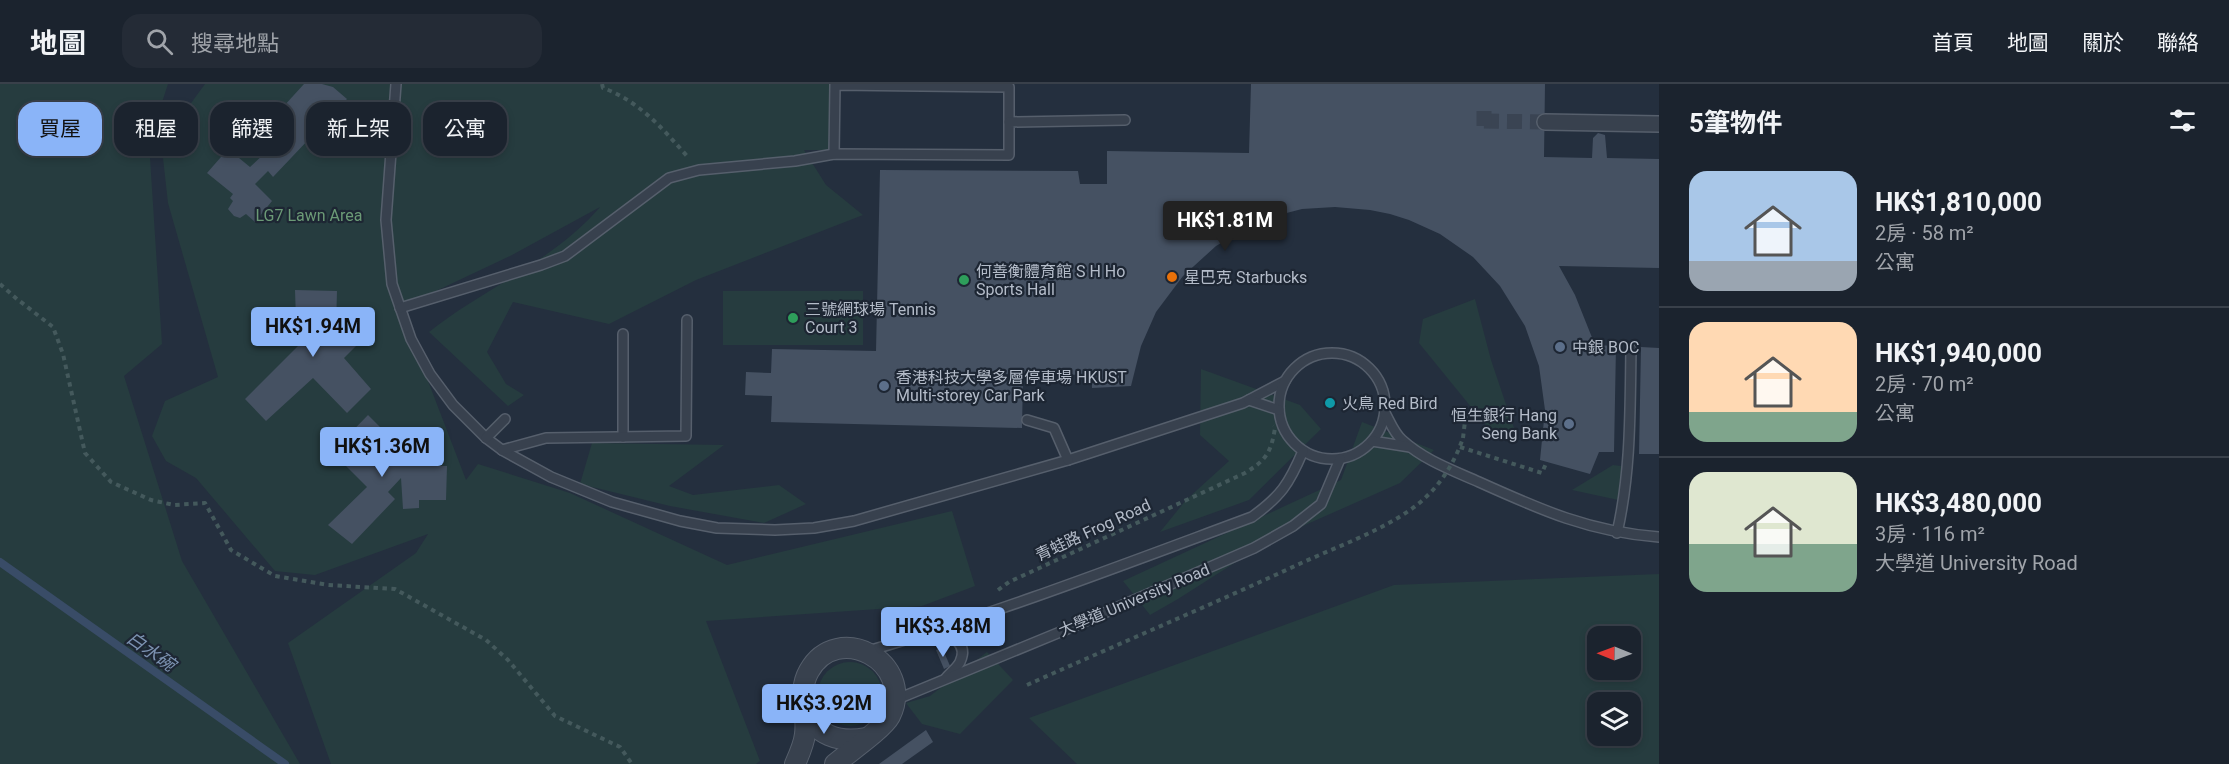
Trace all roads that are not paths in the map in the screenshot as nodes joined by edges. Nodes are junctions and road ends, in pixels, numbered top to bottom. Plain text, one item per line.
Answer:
1 (396, 84) edge
2 (1125, 120) dead end
3 (1009, 122) junction
4 (1545, 122) tunnel mouth
5 (1659, 124) edge
6 (834, 154) junction
7 (400, 308) junction
8 (687, 320) dead end
9 (623, 334) dead end
10 (1631, 349) dead end
11 (1285, 381) junction
12 (1249, 400) junction
13 (1279, 410) junction
14 (1384, 413) junction
15 (505, 419) dead end
16 (1027, 420) dead end
17 (623, 437) junction
18 (486, 438) junction
19 (1372, 441) junction
20 (1412, 448) junction
21 (502, 450) junction
22 (1303, 451) junction
23 (1340, 459) junction
24 (1068, 460) junction
25 (1617, 533) junction
26 (1659, 537) edge
27 (931, 633) junction
28 (867, 652) junction
29 (945, 680) junction
30 (802, 700) junction
31 (894, 700) junction
32 (866, 738) junction
33 (795, 764) edge
34 (835, 764) edge

1 - 7 lane
2 - 3 lane
3 - 6 lane
3 - 6 lane
4 - 5 street
6 - 7 lane
7 - 18 lane
8 - 17 lane
9 - 17 lane
10 - 25 lane
11 - 12 lane
11 - 13 lane
11 - 14 lane
12 - 13 lane
12 - 24 lane
13 - 22 lane
14 - 19 lane
14 - 20 lane
15 - 18 lane
16 - 24 lane
17 - 21 lane
18 - 21 lane
19 - 20 lane
19 - 23 lane
20 - 25 lane
21 - 24 lane
22 - 23 lane
22 - 27 lane, 大學道 University Road
23 - 29 lane, 大學道 University Road
25 - 26 lane
27 - 28 lane, 大學道 University Road
27 - 29 lane
28 - 30 street, 大學道 University Road
28 - 31 street
29 - 31 lane, 大學道 University Road
30 - 32 street
30 - 33 street, 大學道 University Road
31 - 32 street
32 - 34 street

